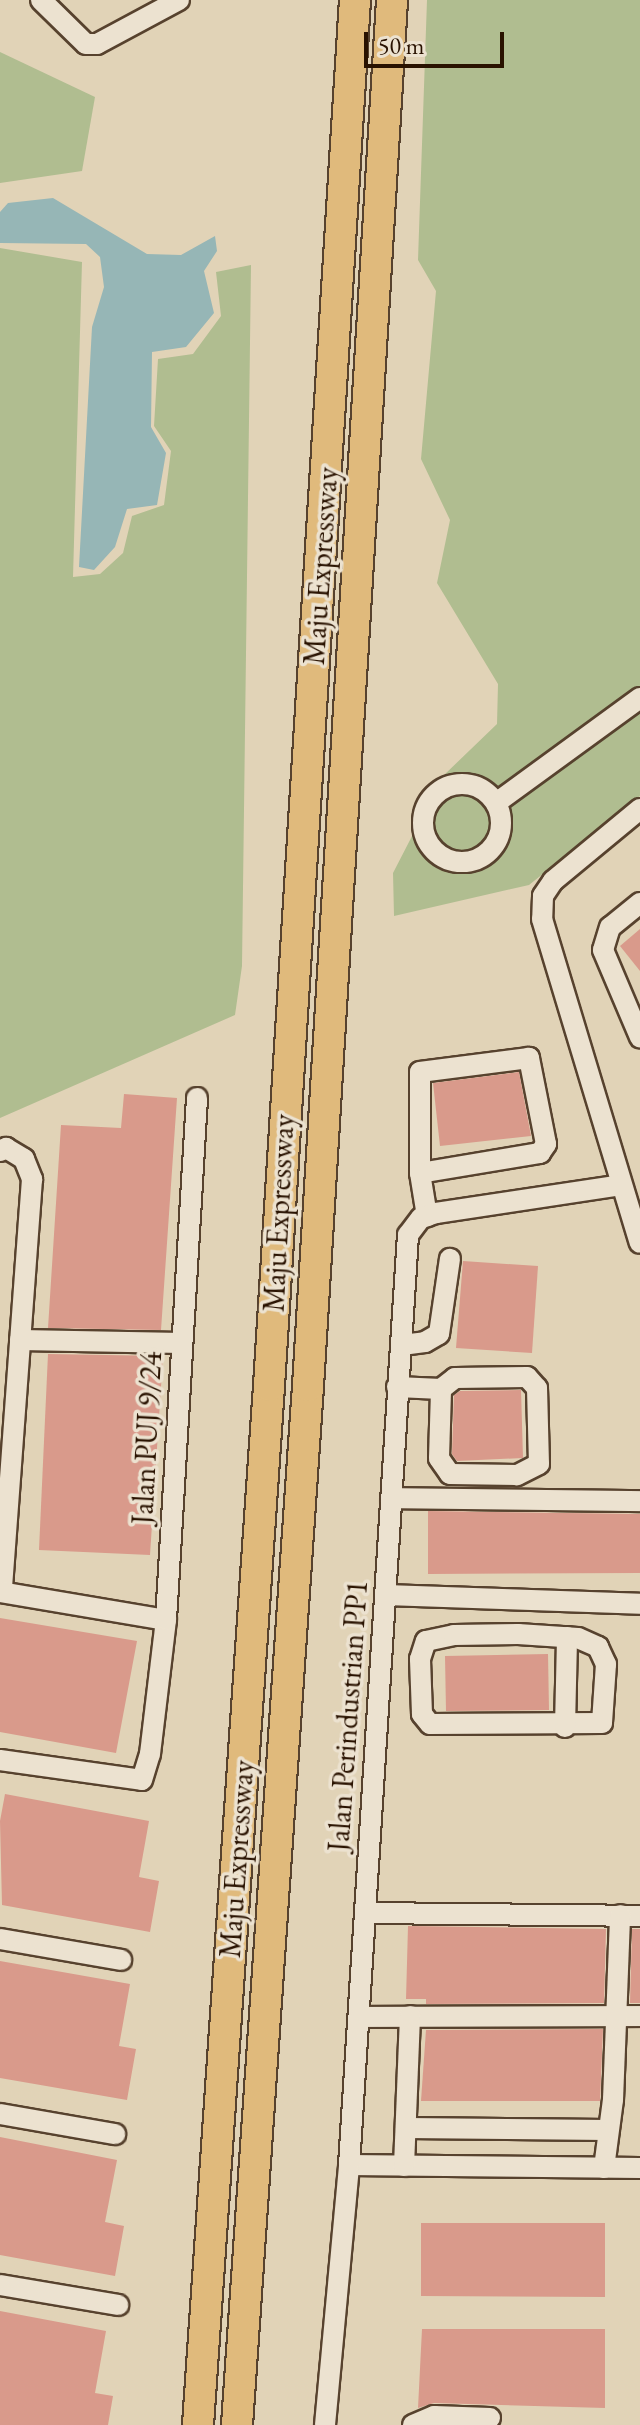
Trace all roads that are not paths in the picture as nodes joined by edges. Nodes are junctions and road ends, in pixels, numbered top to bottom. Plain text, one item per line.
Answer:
1 (41, 0) edge
2 (179, 0) edge
3 (355, 0) edge
4 (392, 0) edge
5 (640, 698) edge
6 (496, 803) dead end
7 (640, 809) edge
8 (640, 903) edge
9 (640, 1036) edge
10 (197, 1098) dead end
11 (3, 1150) edge
12 (420, 1173) junction
13 (621, 1185) junction
14 (427, 1216) junction
15 (640, 1243) edge
16 (450, 1259) dead end
17 (20, 1340) junction
18 (182, 1343) junction
19 (402, 1345) junction
20 (397, 1387) junction
21 (441, 1389) junction
22 (391, 1498) junction
23 (640, 1501) edge
24 (1, 1592) edge
25 (386, 1595) junction
26 (500, 1600) junction
27 (640, 1604) edge
28 (166, 1620) junction
29 (502, 1634) junction
30 (567, 1637) junction
31 (565, 1727) junction
32 (0, 1760) edge
33 (366, 1913) junction
34 (630, 1916) edge
35 (0, 1939) edge
36 (121, 1960) dead end
37 (410, 2016) junction
38 (615, 2016) junction
39 (640, 2016) edge
40 (359, 2017) junction
41 (0, 2114) edge
42 (407, 2128) junction
43 (607, 2130) junction
44 (115, 2134) dead end
45 (349, 2165) junction
46 (404, 2166) junction
47 (604, 2168) junction
48 (640, 2168) edge
49 (0, 2285) edge
50 (118, 2305) dead end
51 (490, 2418) dead end
52 (198, 2425) edge
53 (237, 2425) edge
54 (325, 2425) edge
55 (413, 2425) edge

1 - 2 street
3 - 52 highway, Maju Expressway
4 - 53 highway, Maju Expressway
5 - 6 street
7 - 13 street
8 - 9 street
10 - 18 street, Jalan PUJ 9/24
11 - 17 street
12 - 12 street
12 - 14 street
13 - 14 street
13 - 15 street
14 - 19 street, Jalan Perindustrian PP1
16 - 19 street
17 - 18 street
17 - 24 street
18 - 28 street, Jalan PUJ 9/24
19 - 20 street, Jalan Perindustrian PP1
20 - 21 street
20 - 22 street, Jalan Perindustrian PP1
21 - 21 street
22 - 23 street
22 - 25 street, Jalan Perindustrian PP1
24 - 28 street
25 - 26 street
25 - 33 street, Jalan Perindustrian PP1
26 - 27 street
26 - 29 street
28 - 32 street, Jalan PUJ 9/24
29 - 30 street
29 - 31 street
30 - 31 street
30 - 31 street
33 - 34 street
33 - 40 street, Jalan Perindustrian PP1
34 - 38 street
35 - 36 street
37 - 38 street
37 - 40 street
37 - 42 street
38 - 39 street
38 - 43 street
40 - 45 street, Jalan Perindustrian PP1
41 - 44 street
42 - 43 street
42 - 46 street
43 - 47 street
45 - 46 street
45 - 54 street, Jalan Perindustrian PP1
46 - 47 street
47 - 48 street
49 - 50 street
51 - 55 street

